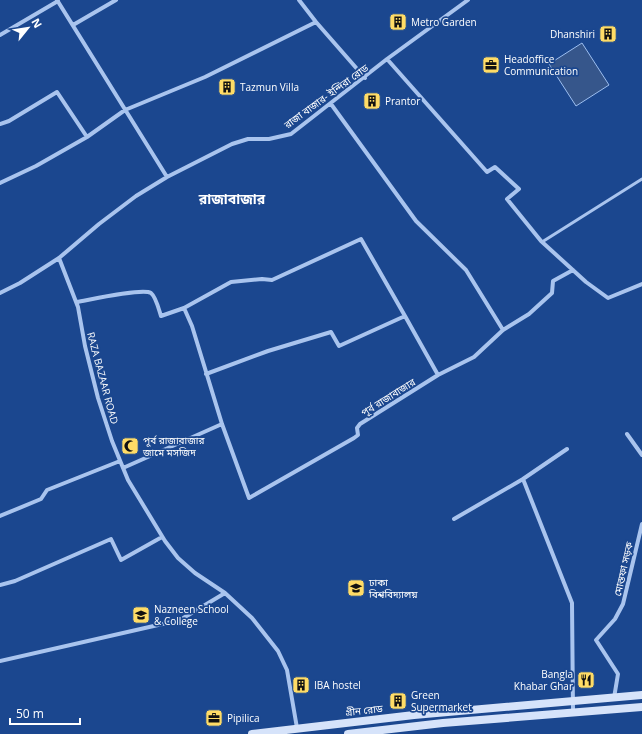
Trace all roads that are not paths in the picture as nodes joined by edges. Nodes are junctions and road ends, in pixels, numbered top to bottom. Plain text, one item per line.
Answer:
1 (116, 0) edge
2 (299, 0) edge
3 (468, 0) edge
4 (57, 1) edge
5 (316, 22) junction
6 (73, 25) junction
7 (0, 35) edge
8 (387, 60) junction
9 (365, 78) junction
10 (332, 104) junction
11 (125, 110) junction
12 (0, 124) edge
13 (86, 137) junction
14 (167, 177) junction
15 (642, 179) edge
16 (0, 183) edge
17 (542, 242) junction
18 (59, 258) junction
19 (573, 270) junction
20 (642, 284) edge
21 (0, 293) edge
22 (77, 302) junction
23 (184, 308) junction
24 (405, 316) junction
25 (503, 330) junction
26 (206, 374) junction
27 (438, 375) junction
28 (222, 424) junction
29 (627, 434) dead end
30 (567, 449) dead end
31 (642, 455) edge
32 (120, 461) junction
33 (123, 468) junction
34 (523, 479) junction
35 (0, 516) edge
36 (454, 519) dead end
37 (642, 524) edge
38 (162, 537) junction
39 (0, 586) edge
40 (225, 593) junction
41 (0, 661) edge
42 (642, 696) edge
43 (614, 698) junction
44 (574, 701) junction
45 (642, 707) edge
46 (573, 711) junction
47 (297, 728) junction
48 (410, 730) edge
49 (252, 734) edge
50 (348, 734) edge

1 - 6 street
2 - 5 street
3 - 8 street, রাজা বাজার- ইন্দিরা রোড
4 - 6 street
4 - 7 street
5 - 9 street
5 - 11 street
6 - 11 street
8 - 9 street, রাজা বাজার- ইন্দিরা রোড
8 - 17 street
9 - 10 street, রাজা বাজার- ইন্দিরা রোড
10 - 14 street, রাজা বাজার- ইন্দিরা রোড
10 - 25 street
11 - 13 street
11 - 14 street
12 - 13 street
13 - 16 street
14 - 18 street, রাজা বাজার- ইন্দিরা রোড
15 - 17 lane
17 - 19 street
18 - 21 street, রাজা বাজার- ইন্দিরা রোড
18 - 22 street, RAZA BAZAAR ROAD
19 - 20 street
19 - 25 street, পূর্ব রাজাবাজার
22 - 23 street
22 - 32 street, RAZA BAZAAR ROAD
23 - 24 street
23 - 26 street, পূর্ব রাজাবাজার
24 - 26 street
24 - 27 street
25 - 27 street, পূর্ব রাজাবাজার
26 - 28 street, পূর্ব রাজাবাজার
27 - 28 street, পূর্ব রাজাবাজার
28 - 33 street
29 - 31 street
30 - 34 street
32 - 33 street, RAZA BAZAAR ROAD
32 - 35 street
33 - 38 street, RAZA BAZAAR ROAD
34 - 36 street
34 - 44 street
37 - 43 street, মোস্তফা সড়ক
38 - 39 street
38 - 40 street, RAZA BAZAAR ROAD
40 - 41 street
40 - 47 street, RAZA BAZAAR ROAD
42 - 43 main road, গ্রীন রোড
43 - 44 main road, গ্রীন রোড
44 - 46 street
44 - 47 main road, গ্রীন রোড
45 - 46 main road
46 - 48 main road
47 - 49 main road, গ্রীন রোড
48 - 50 main road

